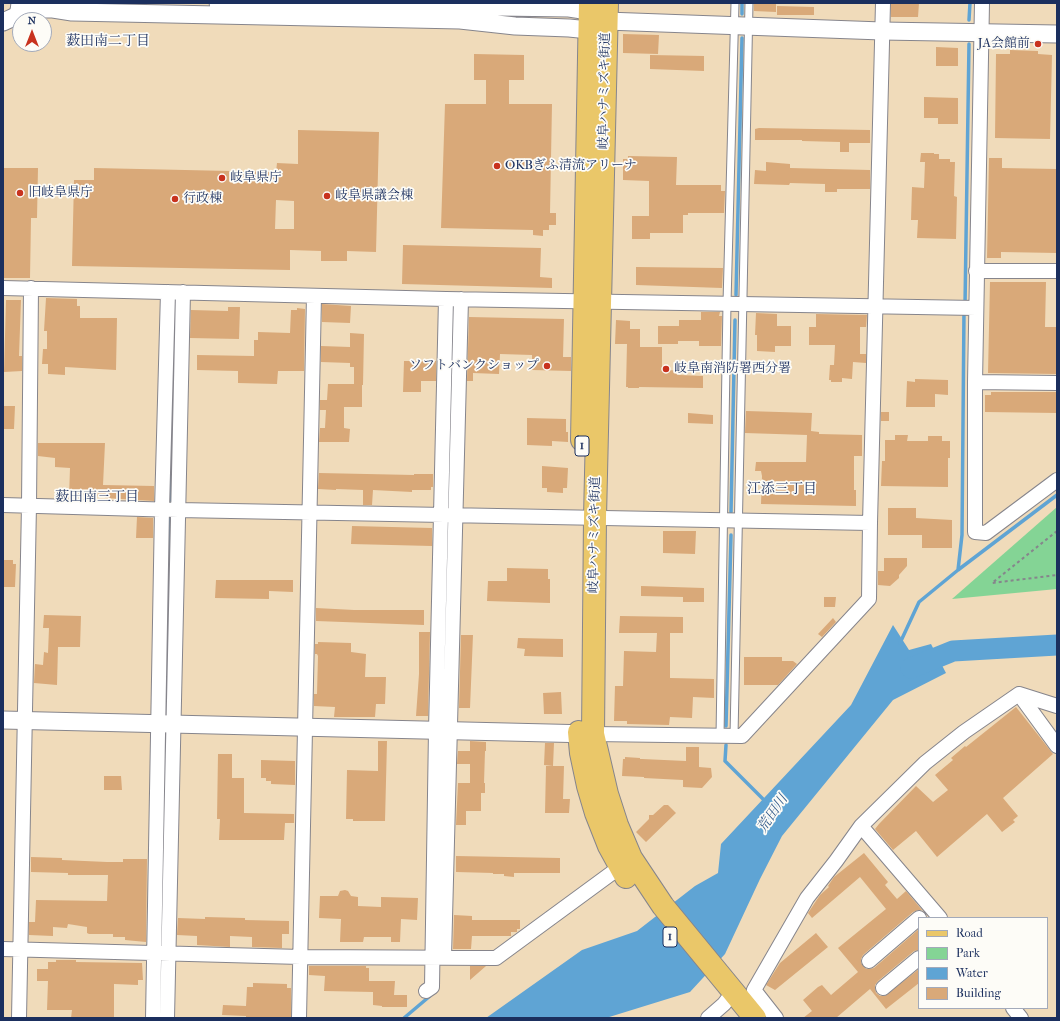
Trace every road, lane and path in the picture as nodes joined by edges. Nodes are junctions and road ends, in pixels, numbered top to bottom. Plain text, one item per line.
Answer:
1 (218, 3) edge
2 (734, 3) edge
3 (750, 3) edge
4 (883, 3) edge
5 (982, 3) edge
6 (316, 4) edge
7 (19, 7) edge
8 (596, 14) edge
9 (3, 22) edge
10 (742, 25) junction
11 (882, 31) junction
12 (981, 33) junction
13 (1057, 34) edge
14 (976, 271) junction
15 (1057, 271) edge
16 (3, 288) edge
17 (32, 288) junction
18 (168, 292) junction
19 (183, 292) junction
20 (314, 296) junction
21 (446, 299) junction
22 (461, 299) junction
23 (592, 301) junction
24 (726, 303) junction
25 (743, 304) junction
26 (876, 307) junction
27 (974, 308) junction
28 (975, 382) junction
29 (1057, 383) edge
30 (1057, 480) edge
31 (3, 505) edge
32 (29, 505) junction
33 (162, 509) junction
34 (178, 510) junction
35 (309, 512) junction
36 (449, 515) junction
37 (588, 517) junction
38 (724, 520) junction
39 (738, 520) junction
40 (870, 523) junction
41 (1057, 531) edge
42 (1057, 575) edge
43 (1019, 694) junction
44 (1057, 706) edge
45 (3, 720) edge
46 (25, 721) junction
47 (166, 724) junction
48 (305, 727) junction
49 (443, 730) junction
50 (586, 734) junction
51 (727, 736) junction
52 (1057, 746) edge
53 (861, 826) junction
54 (629, 873) junction
55 (935, 913) edge
56 (922, 917) edge
57 (918, 919) edge
58 (3, 949) edge
59 (21, 949) junction
60 (162, 953) junction
61 (300, 957) junction
62 (438, 957) junction
63 (918, 959) edge
64 (869, 961) dead end
65 (883, 988) dead end
66 (426, 991) dead end
67 (723, 1001) edge
68 (1014, 1009) edge
69 (19, 1018) edge
70 (153, 1018) edge
71 (167, 1018) edge
72 (299, 1018) edge
73 (755, 1018) edge
74 (776, 1018) edge
75 (1021, 1018) edge

1 - 6 street
2 - 10 lane
3 - 10 lane
4 - 11 street
5 - 12 street
6 - 8 street
7 - 8 street
7 - 9 street
8 - 10 street
8 - 23 main road, 岐阜ハナミズキ街道 / 1
10 - 11 street
10 - 24 lane
10 - 25 lane
11 - 12 street
11 - 26 street
12 - 13 street
12 - 14 street
14 - 15 street
14 - 27 street
16 - 17 street
17 - 18 street
17 - 32 street
18 - 19 street
18 - 33 street
19 - 20 street
19 - 34 street
20 - 21 street
20 - 35 street
21 - 22 street
21 - 36 street
22 - 23 street
22 - 36 street
23 - 24 street
23 - 37 main road, 岐阜ハナミズキ街道 / 1
24 - 25 street
24 - 38 lane
25 - 26 street
25 - 39 lane
26 - 27 street
26 - 40 street
27 - 28 street
28 - 29 street
28 - 30 street
31 - 32 street
32 - 33 street
32 - 46 street
33 - 34 street
33 - 47 street
34 - 35 street
34 - 47 street
35 - 36 street
35 - 48 street
36 - 37 street
36 - 49 street
37 - 38 street
37 - 50 main road, 岐阜ハナミズキ街道 / 1
38 - 39 street
38 - 51 lane
39 - 40 street
39 - 51 lane
40 - 51 street
41 - 42 path
43 - 44 street
43 - 52 street
43 - 53 street
45 - 46 street
46 - 47 street
46 - 59 street
47 - 48 street
47 - 60 street
48 - 49 street
48 - 61 street
49 - 50 street
49 - 62 street
50 - 51 street
50 - 54 main road, 岐阜ハナミズキ街道 / 1
53 - 55 street
53 - 74 street
54 - 62 street
54 - 67 main road, 岐阜ハナミズキ街道 / 1
55 - 56 street
57 - 64 street
58 - 59 street
59 - 60 street
59 - 69 street
60 - 61 street
60 - 70 street
60 - 71 street
61 - 62 street
61 - 72 street
62 - 66 street
63 - 65 street
67 - 73 main road, 岐阜ハナミズキ街道 / 1
68 - 75 street

